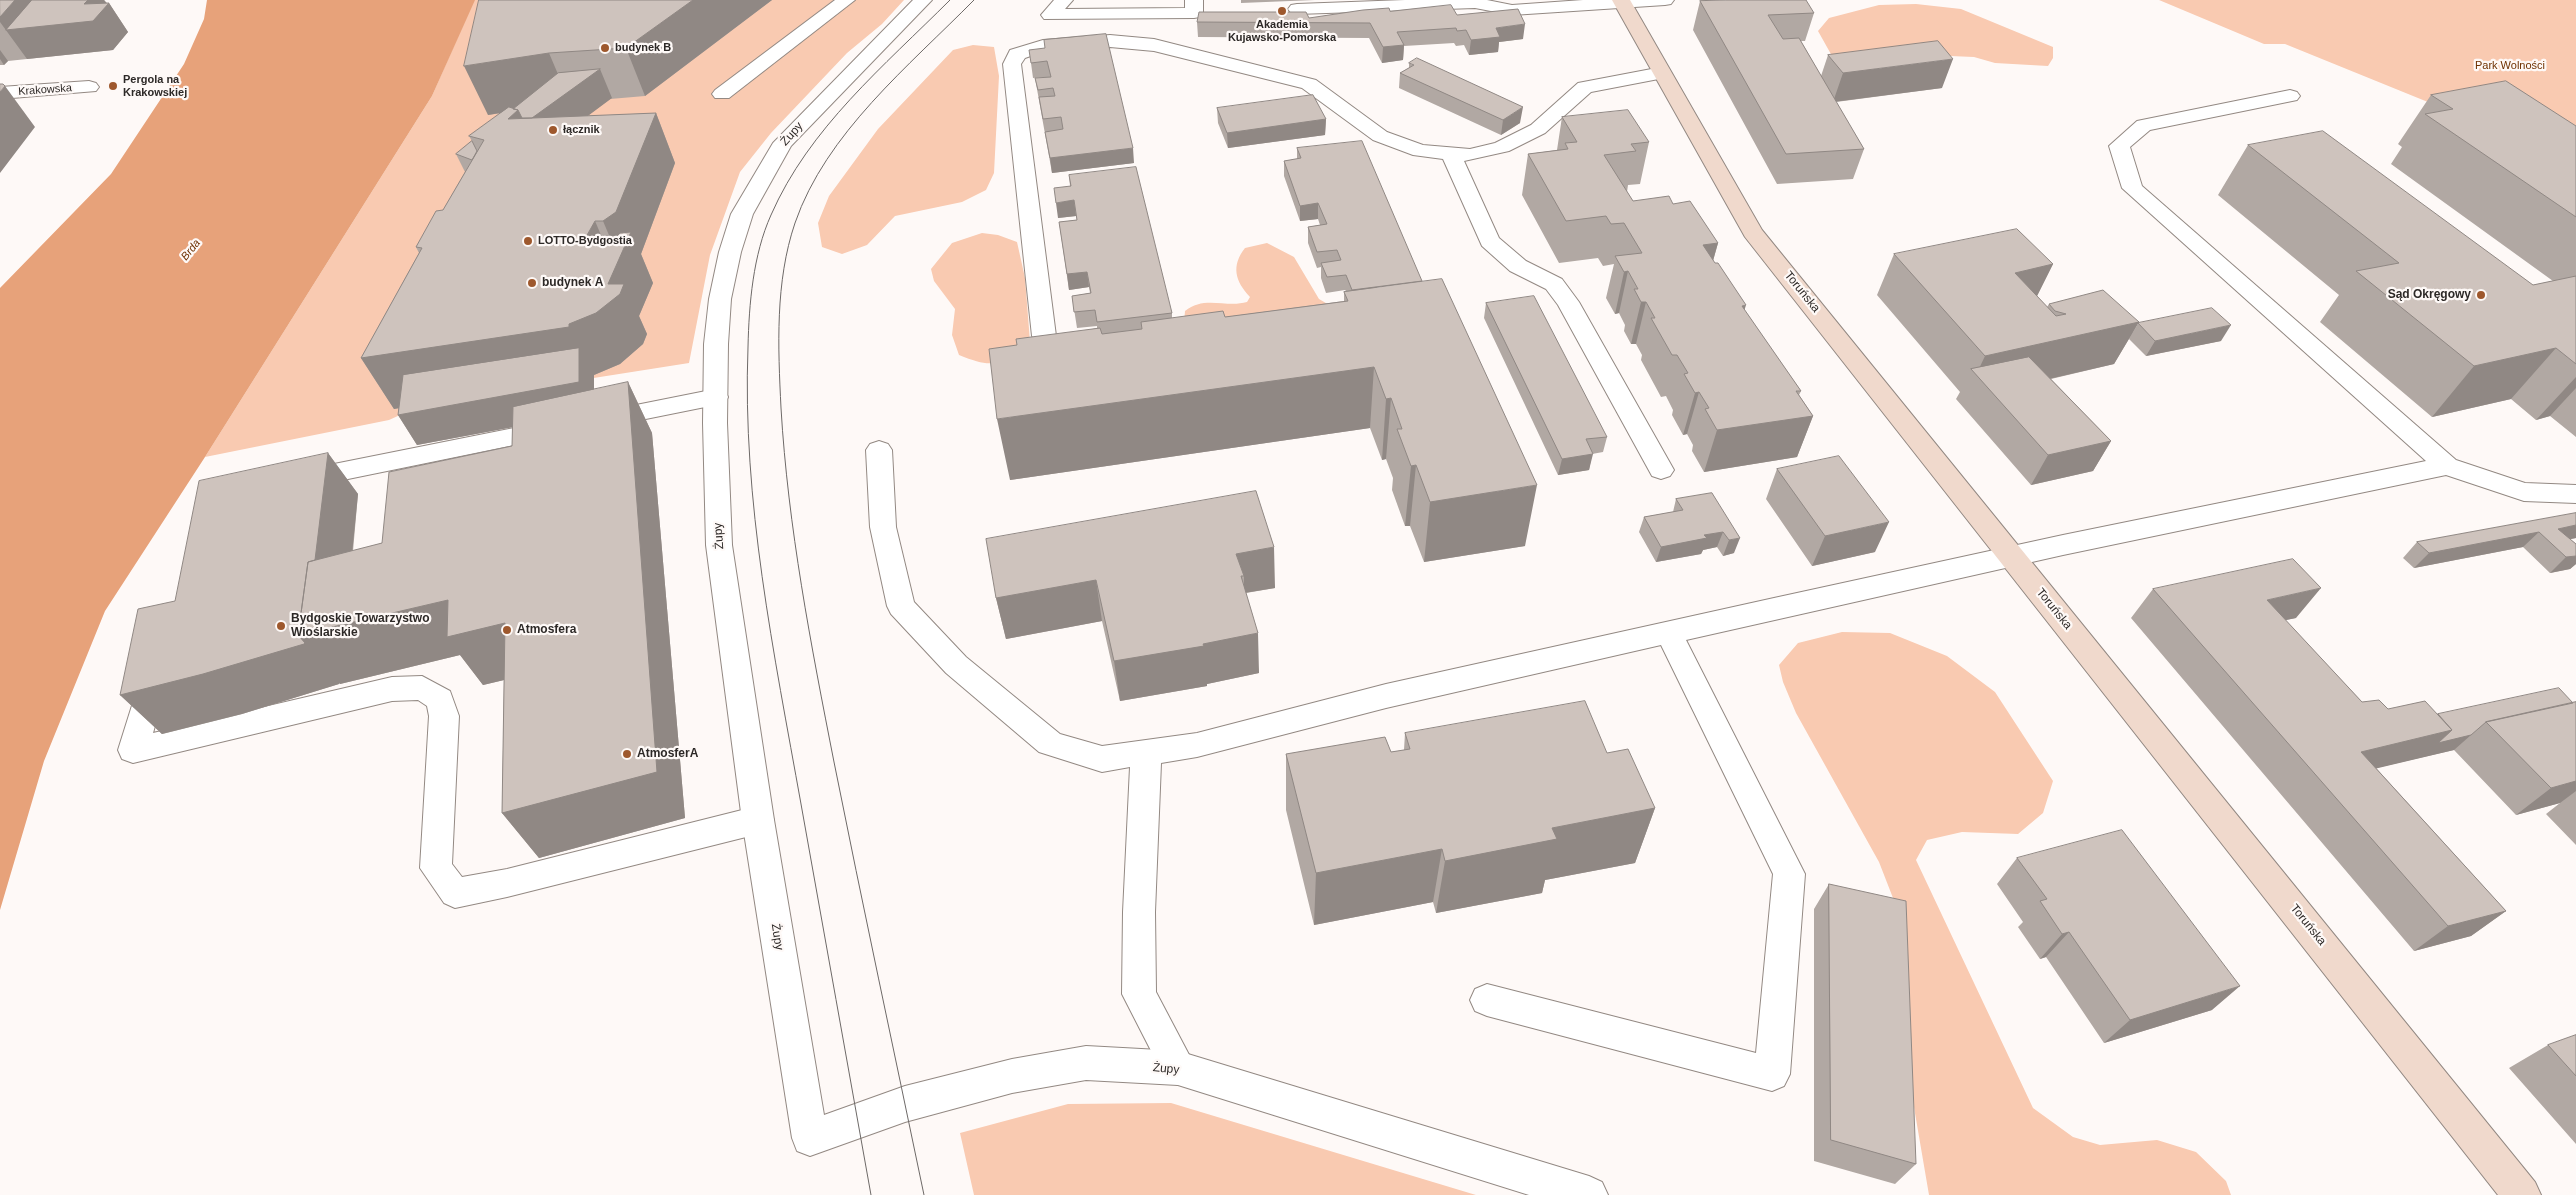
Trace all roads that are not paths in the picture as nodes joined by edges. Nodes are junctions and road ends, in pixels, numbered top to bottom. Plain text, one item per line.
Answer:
1 (846, 0) edge
2 (923, 0) edge
3 (1064, 0) edge
4 (1194, 0) edge
5 (1665, 0) edge
6 (1622, 2) edge
7 (1547, 4) edge
8 (1297, 9) dead end
9 (1662, 73) junction
10 (90, 88) dead end
11 (0, 93) edge
12 (722, 94) dead end
13 (2290, 96) dead end
14 (1450, 153) junction
15 (1044, 336) edge
16 (716, 397) junction
17 (879, 450) dead end
18 (2447, 466) junction
19 (1661, 470) dead end
20 (277, 484) edge
21 (2576, 494) edge
22 (2012, 556) junction
23 (1669, 634) junction
24 (160, 658) edge
25 (1146, 752) junction
26 (758, 820) junction
27 (1487, 1000) dead end
28 (1178, 1068) junction
29 (1589, 1195) edge
30 (2522, 1195) edge

1 - 12 street
2 - 16 street, Żupy
3 - 4 street
5 - 6 street
6 - 7 street
6 - 9 street, Toruńska
7 - 8 street
9 - 14 street
9 - 22 street, Toruńska
10 - 11 street, Krakowska
13 - 18 street
14 - 15 street
14 - 19 street
16 - 20 street
16 - 26 street, Żupy
17 - 25 street
18 - 21 street
18 - 22 street
22 - 23 street
22 - 30 street, Toruńska
23 - 25 street
23 - 27 street
24 - 26 street
25 - 28 street
26 - 28 street, Żupy
28 - 29 street, Żupy

